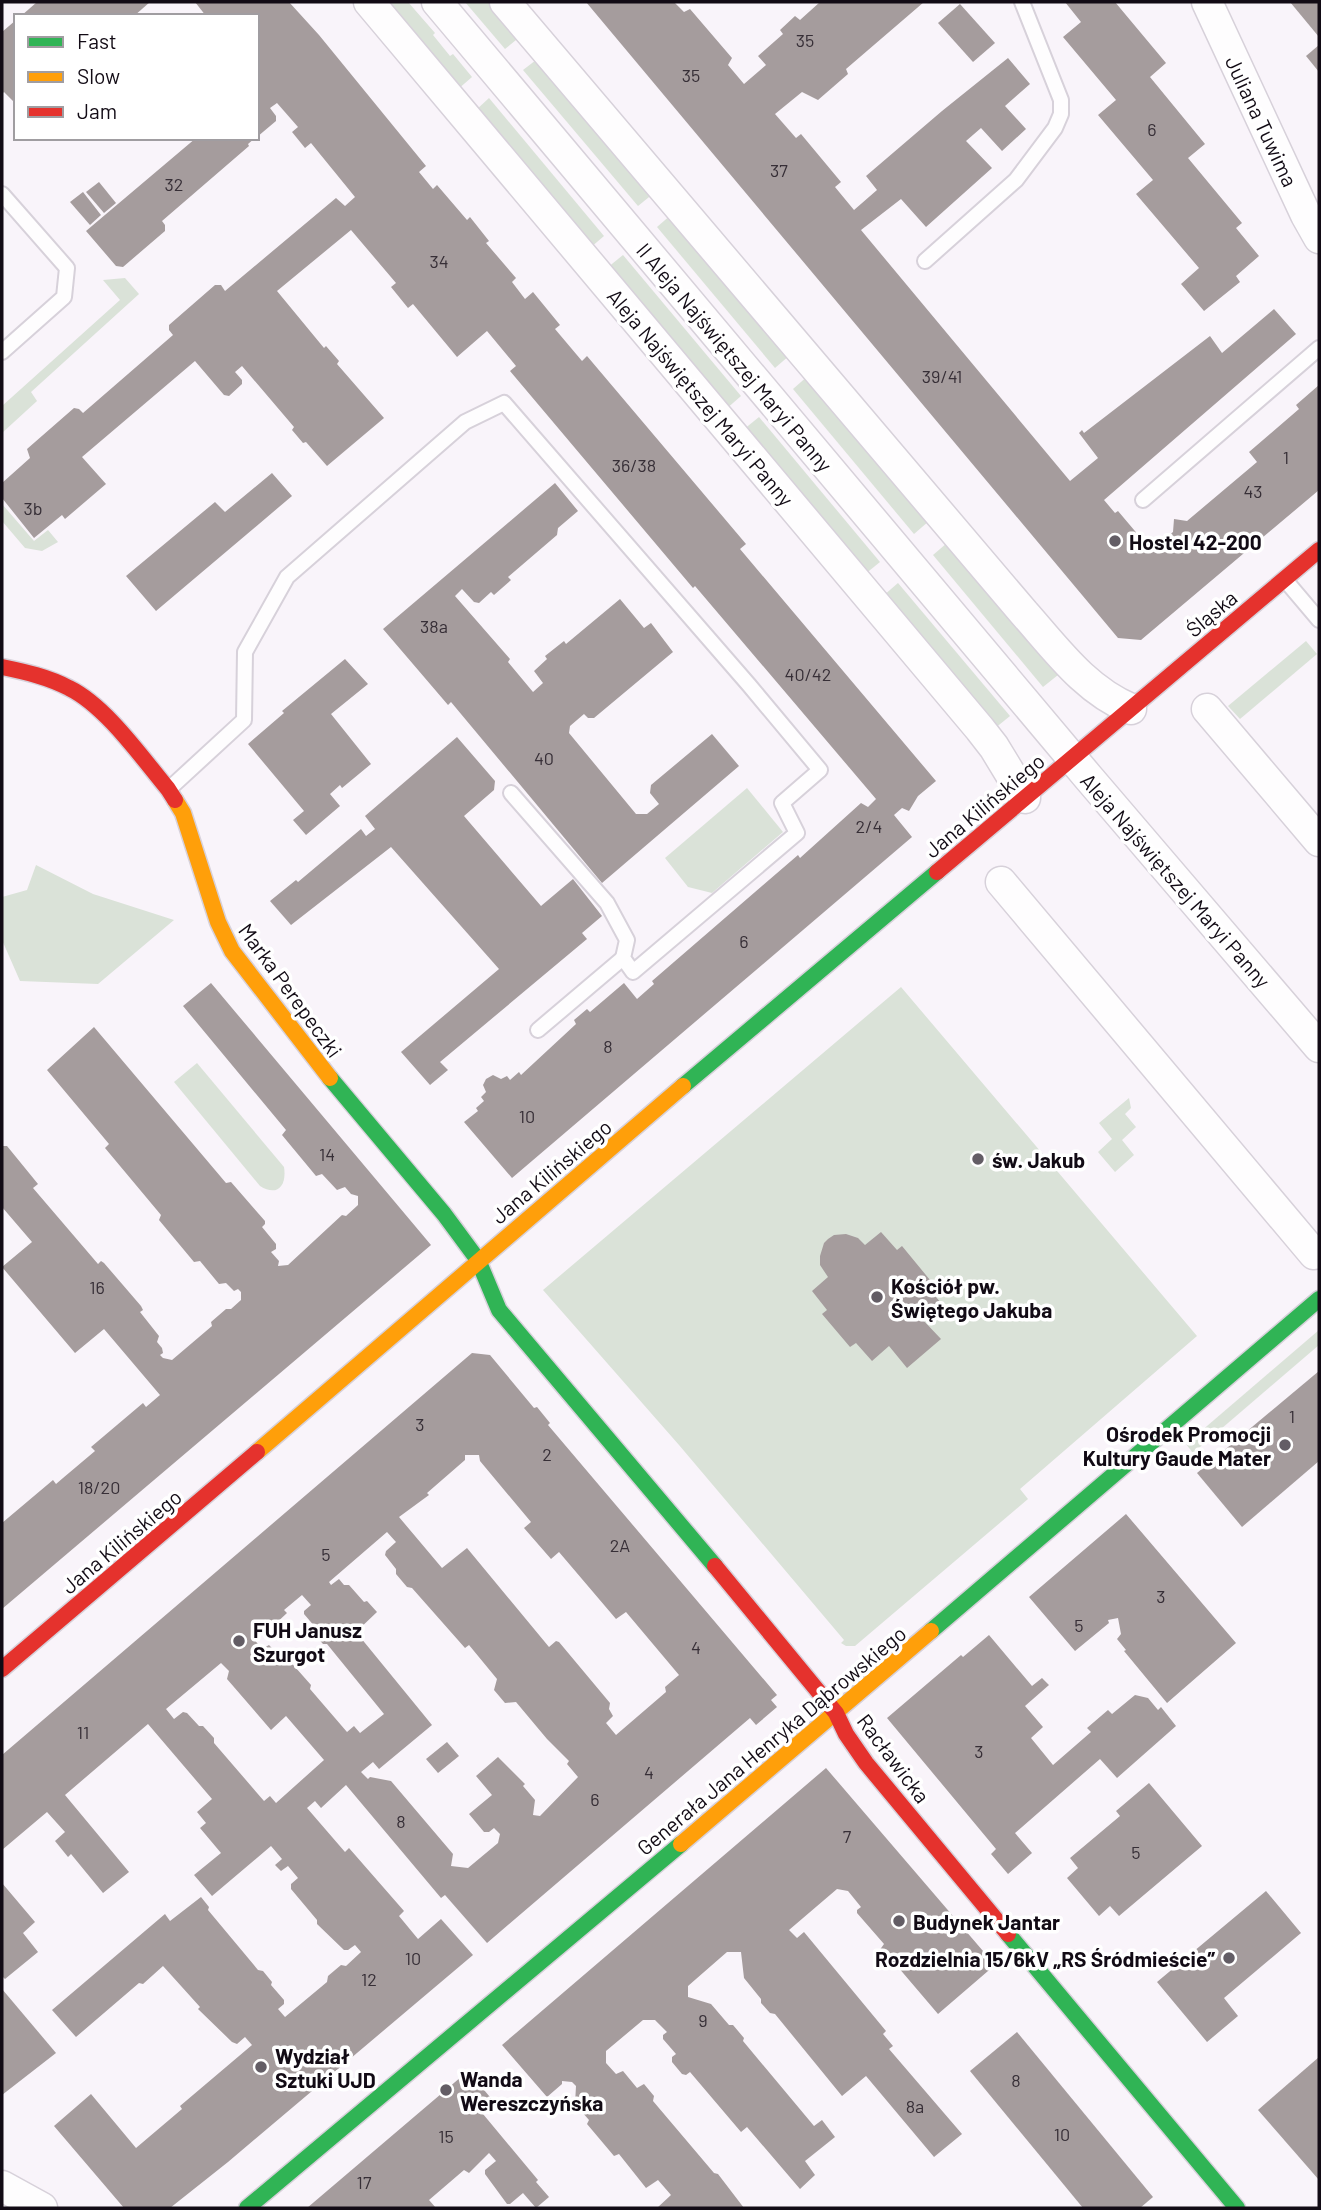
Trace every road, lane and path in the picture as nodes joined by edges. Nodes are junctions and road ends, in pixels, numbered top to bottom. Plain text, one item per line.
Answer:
1 (369, 2) edge
2 (437, 2) edge
3 (505, 2) edge
4 (1022, 2) edge
5 (1207, 2) edge
6 (2, 194) edge
7 (1319, 239) edge
8 (925, 261) dead end
9 (1319, 348) edge
10 (2, 352) edge
11 (1143, 500) dead end
12 (1319, 550) edge
13 (1284, 579) junction
14 (1319, 620) edge
15 (2, 667) edge
16 (1131, 709) junction
17 (1208, 709) dead end
18 (1034, 713) joint
19 (1072, 758) junction
20 (168, 789) junction
21 (511, 793) dead end
22 (1025, 798) junction
23 (1319, 841) edge
24 (1001, 882) dead end
25 (623, 958) junction
26 (538, 1030) dead end
27 (1319, 1047) edge
28 (1314, 1254) dead end
29 (478, 1260) junction
30 (1319, 1299) edge
31 (2, 1669) edge
32 (836, 1713) junction
33 (2, 2186) edge
34 (42, 2208) edge
35 (247, 2208) edge
36 (1237, 2208) edge

1 - 22 street, Aleja Najświętszej Maryi Panny
2 - 18 street, II Aleja Najświętszej Maryi Panny
3 - 16 street
4 - 8 lane
5 - 7 street, Juliana Tuwima
6 - 10 lane
9 - 11 lane
12 - 13 street, Śląska
13 - 14 lane
13 - 16 street, Śląska
15 - 20 street, Marka Perepeczki
16 - 19 street, Jana Kilińskiego
17 - 23 street
18 - 19 street, Aleja Najświętszej Maryi Panny
19 - 22 street, Jana Kilińskiego
19 - 27 street, Aleja Najświętszej Maryi Panny
20 - 25 lane
20 - 29 street, Marka Perepeczki
21 - 25 lane
22 - 29 street, Jana Kilińskiego
24 - 28 street
25 - 26 lane
29 - 31 street, Jana Kilińskiego
29 - 32 street, Racławicka
30 - 32 street, Generała Jana Henryka Dąbrowskiego
32 - 35 street, Generała Jana Henryka Dąbrowskiego
32 - 36 street, Racławicka
33 - 34 street

